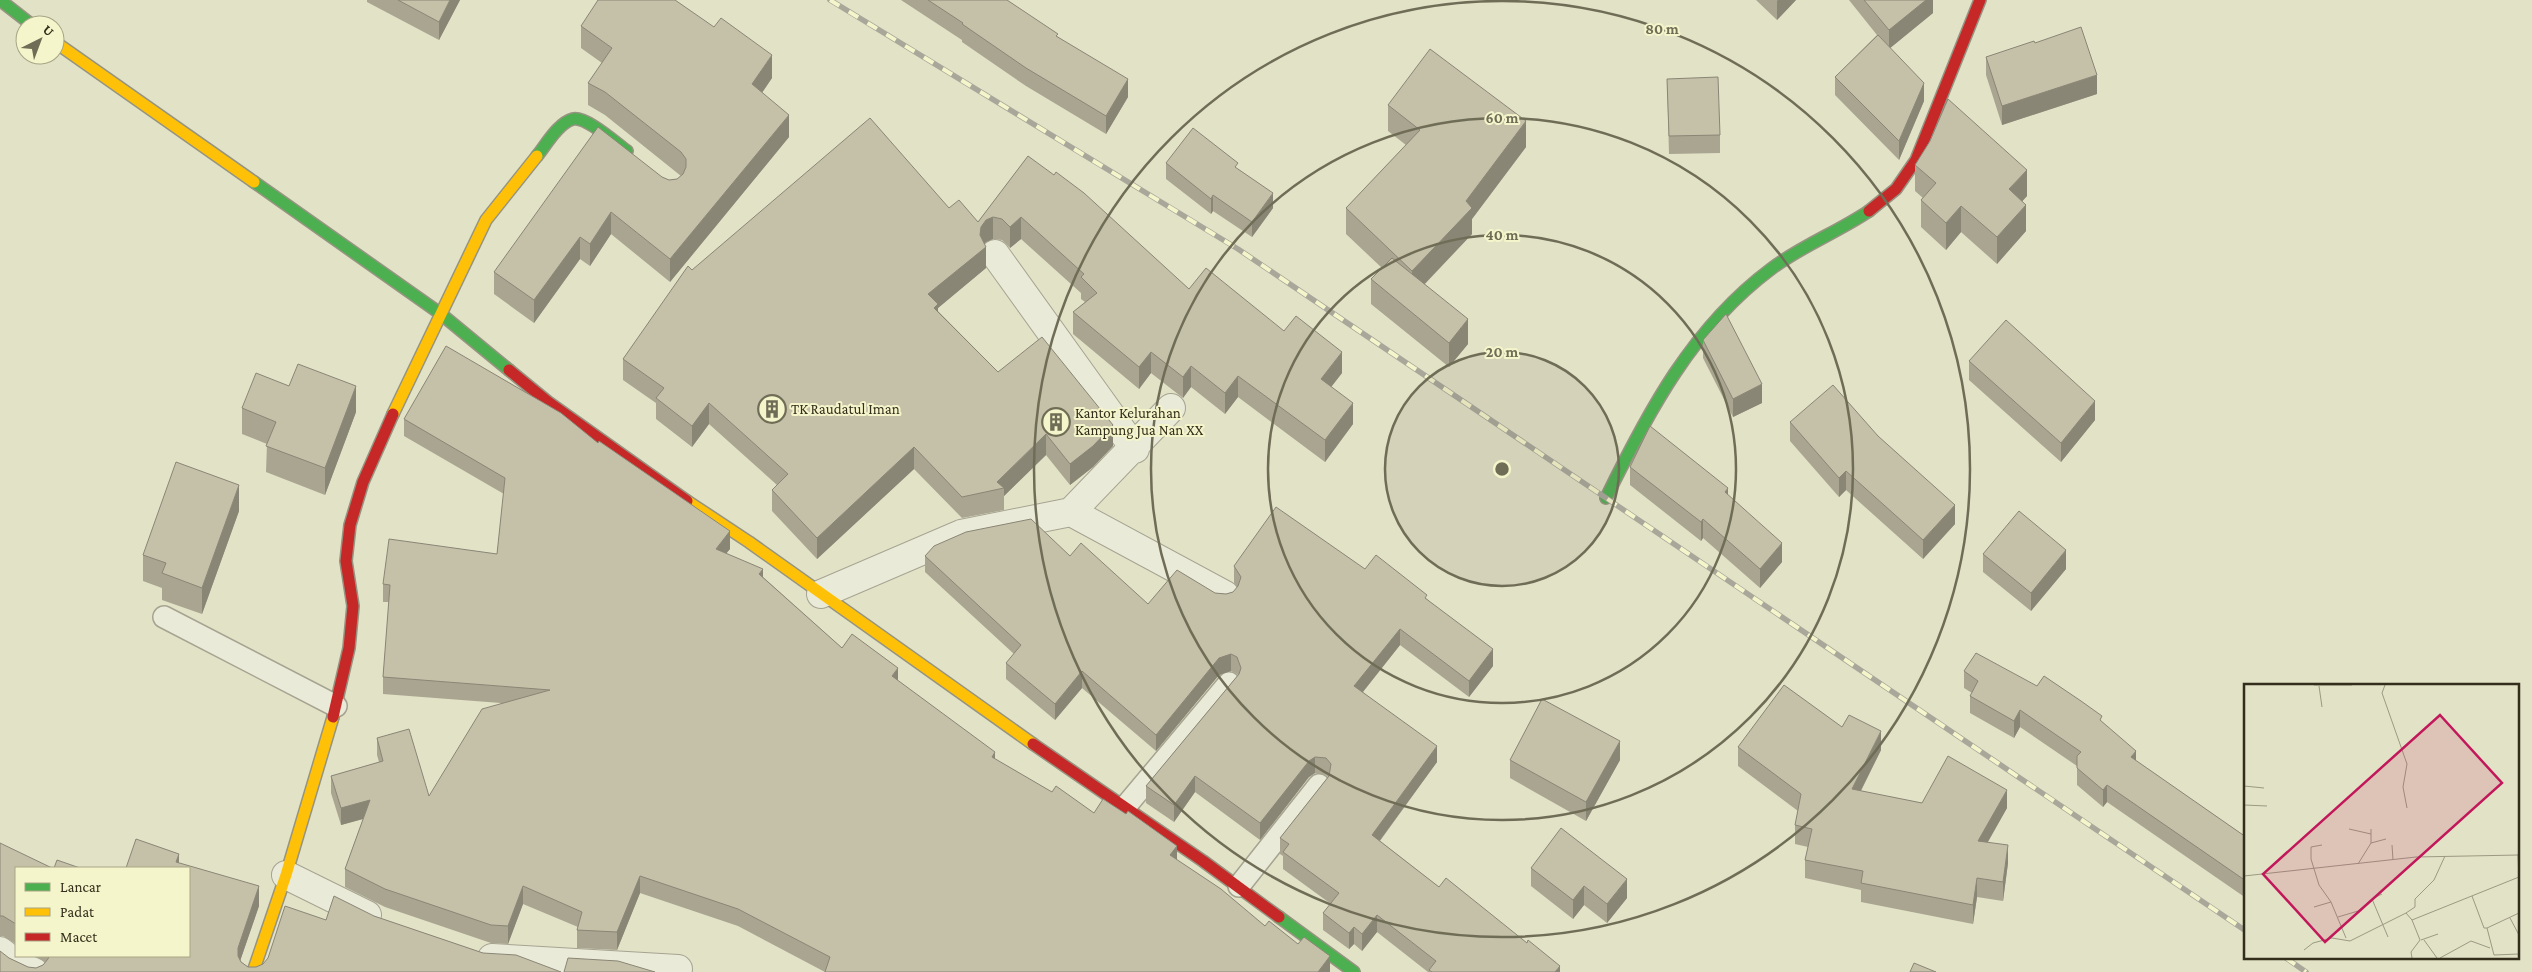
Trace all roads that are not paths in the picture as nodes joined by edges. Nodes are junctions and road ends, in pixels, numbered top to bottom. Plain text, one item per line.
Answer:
1 (0, 0) edge
2 (1980, 0) edge
3 (19, 15) edge
4 (65, 49) edge
5 (636, 158) edge
6 (995, 254) dead end
7 (441, 314) junction
8 (1171, 408) dead end
9 (1135, 448) junction
10 (1606, 498) dead end
11 (1072, 512) junction
12 (821, 594) junction
13 (1225, 595) edge
14 (164, 617) dead end
15 (1229, 683) edge
16 (336, 706) junction
17 (1319, 785) edge
18 (1125, 807) junction
19 (286, 875) junction
20 (1239, 886) junction
21 (388, 924) edge
22 (0, 951) edge
23 (470, 952) edge
24 (685, 971) edge
25 (34, 972) edge
26 (253, 972) edge
27 (1354, 972) edge

1 - 3 street
2 - 10 street
4 - 7 street
5 - 7 street
6 - 9 street
7 - 12 street
7 - 16 street
8 - 9 street
9 - 11 street
11 - 12 street
11 - 13 street
12 - 18 street
14 - 16 lane
15 - 18 lane
16 - 19 street
17 - 20 lane
18 - 20 street
19 - 21 street
19 - 26 street
20 - 27 street
22 - 25 street
23 - 24 street

